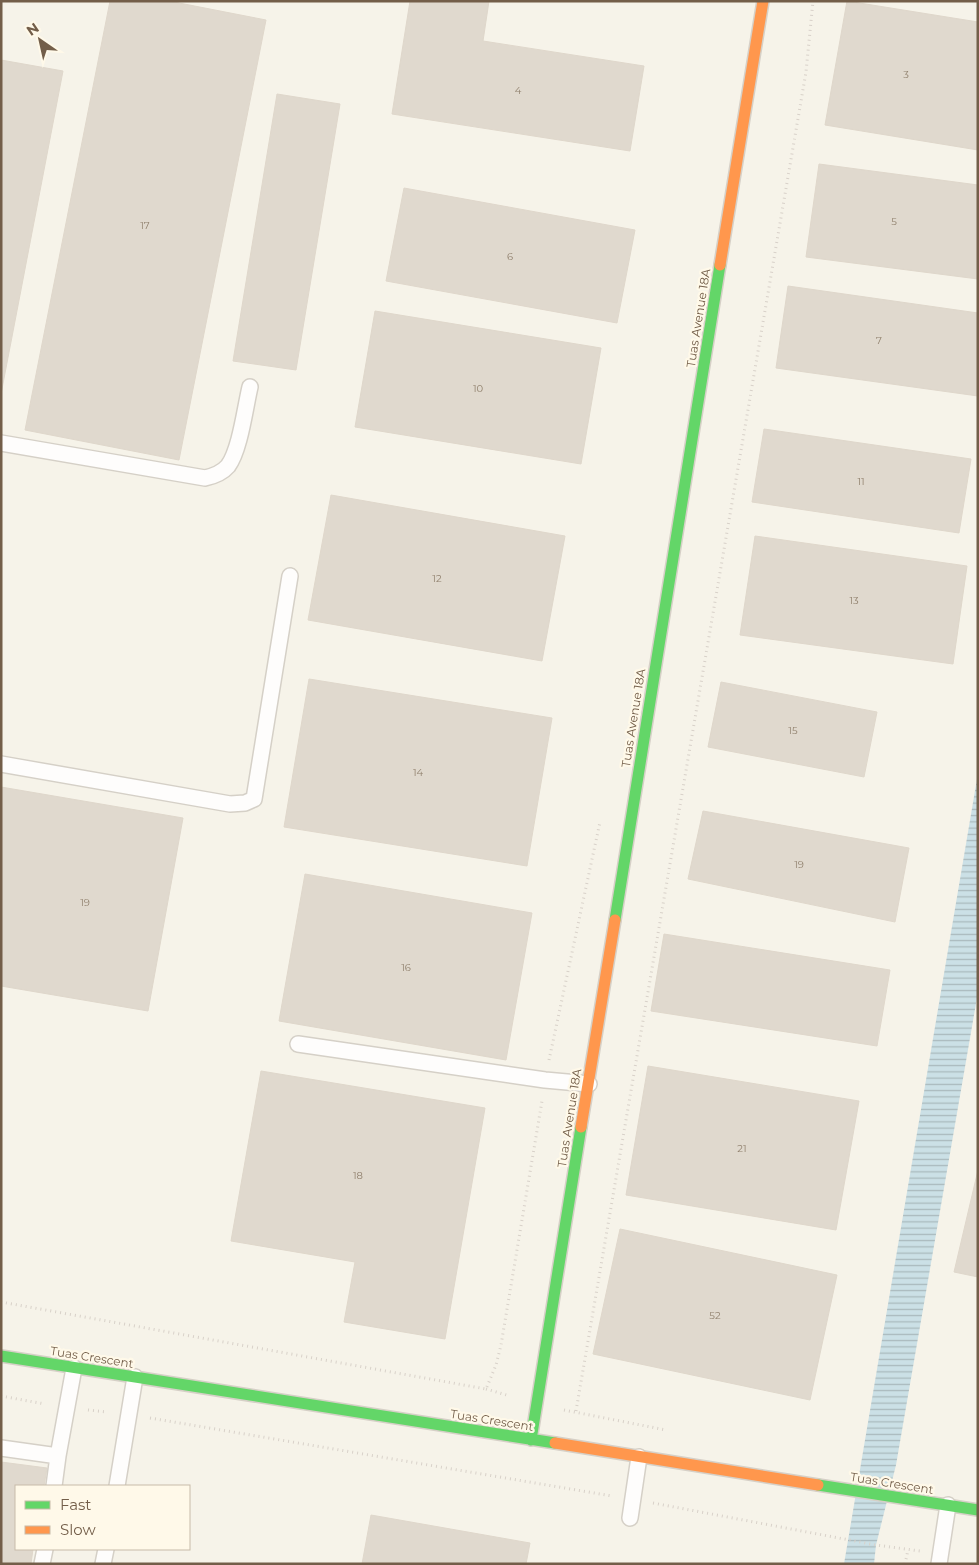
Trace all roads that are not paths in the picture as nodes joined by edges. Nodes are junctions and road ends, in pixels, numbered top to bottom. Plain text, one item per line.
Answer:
1 (763, 1) edge
2 (250, 388) dead end
3 (1, 443) edge
4 (290, 576) dead end
5 (1, 764) edge
6 (298, 1044) dead end
7 (589, 1084) junction
8 (1, 1356) edge
9 (74, 1368) junction
10 (135, 1377) junction
11 (531, 1440) junction
12 (1, 1448) edge
13 (58, 1456) junction
14 (639, 1457) junction
15 (54, 1485) edge
16 (117, 1485) edge
17 (948, 1505) junction
18 (978, 1510) edge
19 (630, 1518) dead end
20 (44, 1550) edge
21 (106, 1550) edge
22 (939, 1559) edge
23 (42, 1564) edge
24 (103, 1564) edge

1 - 7 street, Tuas Avenue 18A
2 - 3 lane
4 - 5 lane
6 - 7 lane
7 - 11 street, Tuas Avenue 18A
8 - 9 street, Tuas Crescent
9 - 10 street, Tuas Crescent
9 - 13 lane
10 - 11 street, Tuas Crescent
10 - 16 lane
11 - 14 street, Tuas Crescent
12 - 13 lane
13 - 15 lane
14 - 17 street, Tuas Crescent
14 - 19 lane
17 - 18 street, Tuas Crescent
17 - 22 lane
20 - 23 lane
21 - 24 lane

